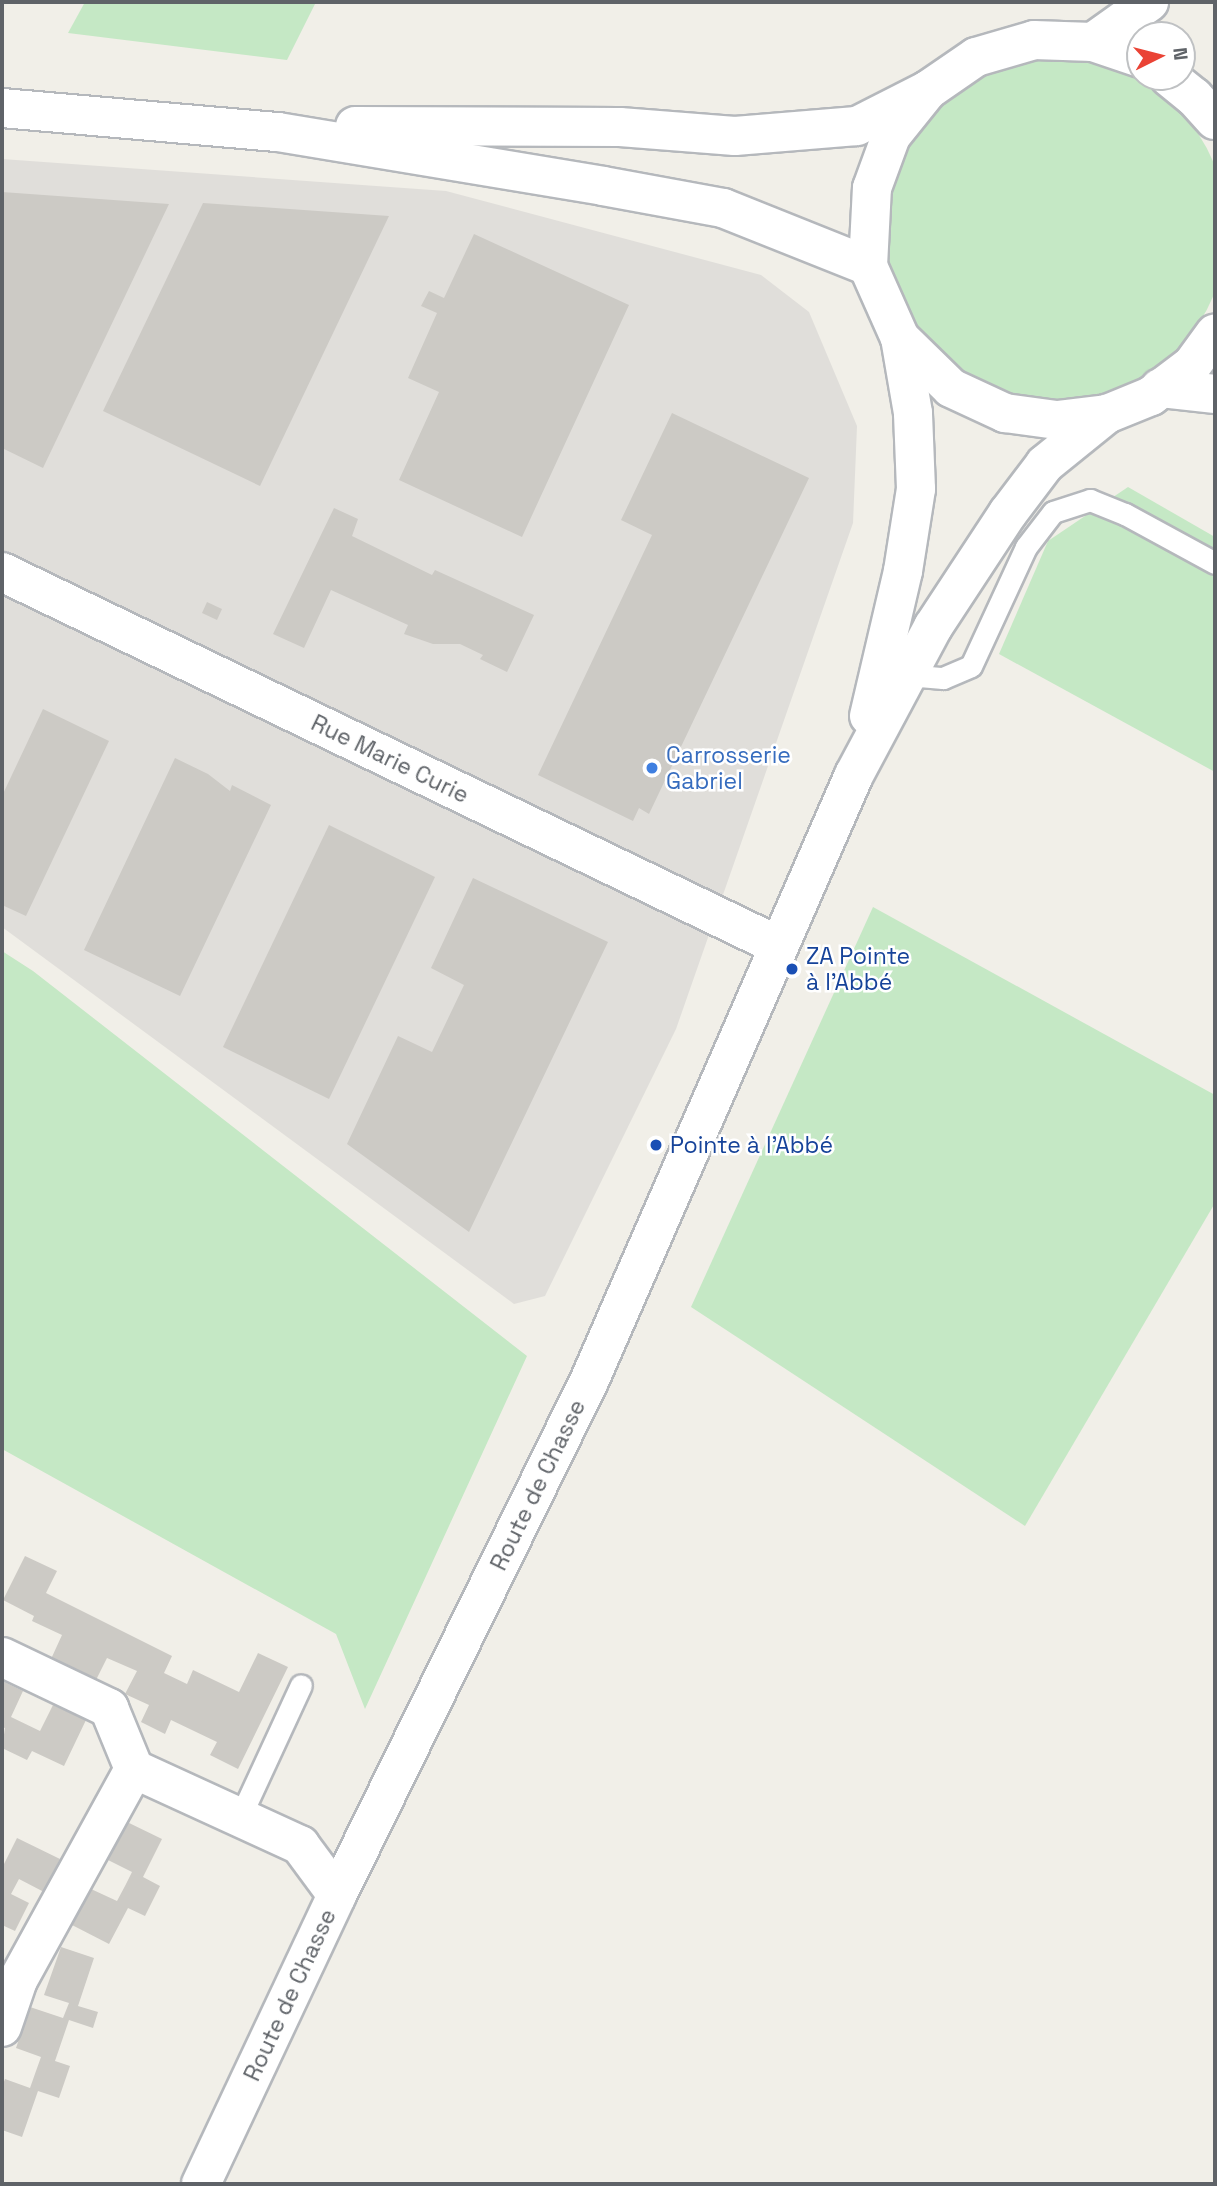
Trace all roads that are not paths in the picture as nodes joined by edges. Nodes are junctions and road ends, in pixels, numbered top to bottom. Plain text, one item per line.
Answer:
1 (1149, 2) edge
2 (1093, 42) junction
3 (1126, 53) edge
4 (928, 90) junction
5 (1186, 91) edge
6 (2, 108) edge
7 (1215, 120) edge
8 (278, 132) junction
9 (868, 266) junction
10 (1215, 333) edge
11 (900, 338) junction
12 (1160, 388) junction
13 (1215, 394) edge
14 (1107, 414) junction
15 (1215, 563) edge
16 (2, 572) edge
17 (907, 675) junction
18 (854, 775) junction
19 (779, 946) junction
20 (2, 1657) edge
21 (302, 1685) dead end
22 (134, 1769) junction
23 (240, 1817) junction
24 (337, 1895) junction
25 (10, 1976) edge
26 (2, 2027) edge
27 (201, 2184) edge

1 - 2 main road
2 - 3 main road
2 - 4 main road
4 - 8 main road
4 - 9 main road
5 - 7 main road
6 - 8 main road
8 - 9 main road
9 - 11 main road
10 - 12 main road
11 - 14 main road
11 - 18 main road
12 - 13 main road
12 - 14 main road
14 - 17 main road
15 - 17 lane
16 - 19 main road, Rue Marie Curie
17 - 18 main road
18 - 19 main road, Route de Chasse
19 - 24 main road, Route de Chasse
20 - 22 main road
21 - 23 lane
22 - 23 main road
22 - 25 main road
23 - 24 main road
24 - 27 main road, Route de Chasse
25 - 26 main road

